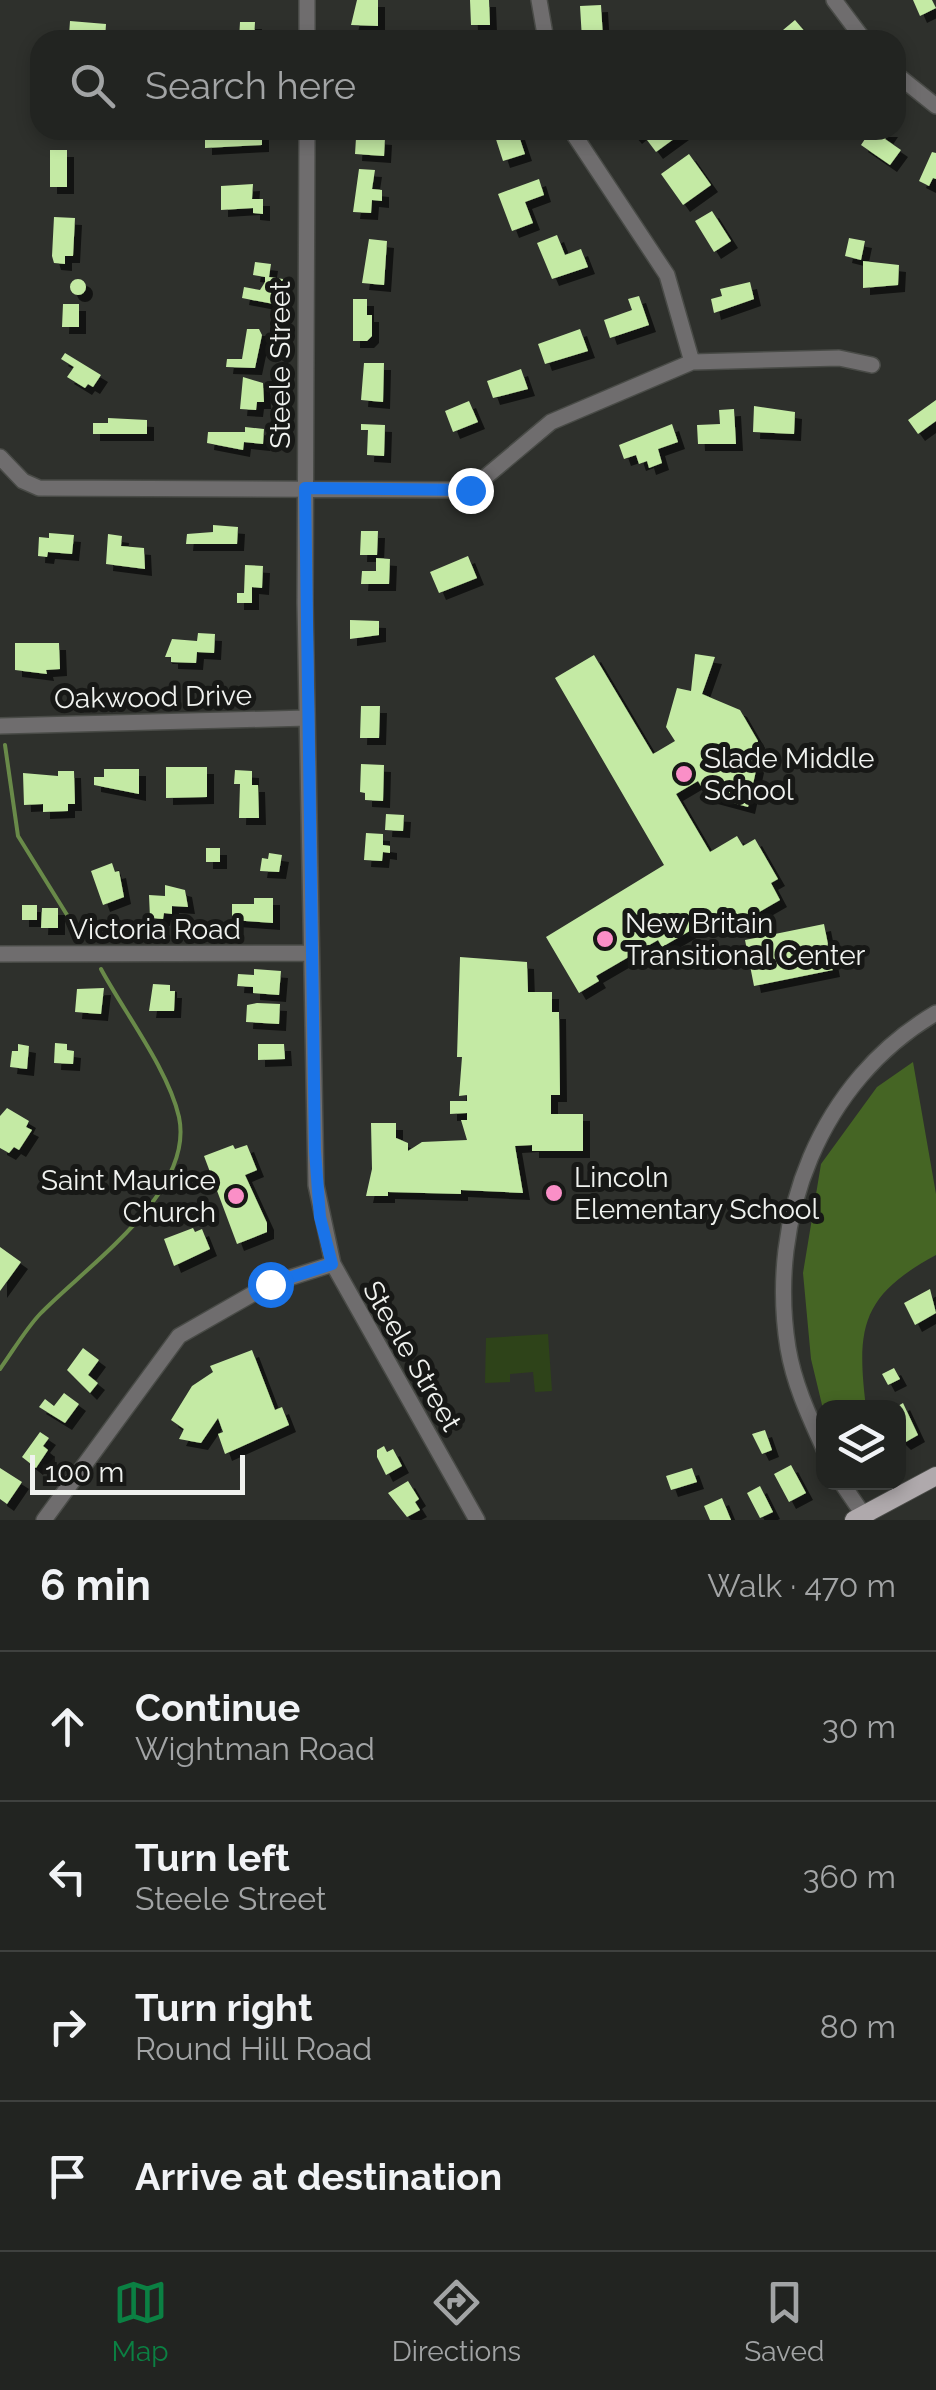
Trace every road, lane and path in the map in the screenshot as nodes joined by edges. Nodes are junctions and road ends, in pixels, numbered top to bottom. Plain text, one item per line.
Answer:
1 (307, 0) edge
2 (539, 0) edge
3 (834, 0) edge
4 (307, 30) edge
5 (544, 30) edge
6 (856, 30) edge
7 (906, 82) edge
8 (936, 106) edge
9 (307, 140) edge
10 (578, 140) edge
11 (692, 362) junction
12 (872, 364) dead end
13 (0, 457) edge
14 (305, 488) junction
15 (307, 718) junction
16 (0, 726) edge
17 (311, 952) junction
18 (0, 954) edge
19 (936, 1013) edge
20 (332, 1264) junction
21 (816, 1431) edge
22 (936, 1476) edge
23 (845, 1490) edge
24 (861, 1518) edge
25 (44, 1520) edge
26 (477, 1520) edge

1 - 4 street
2 - 5 street
3 - 6 street
7 - 8 street
9 - 14 street, Steele Street
10 - 11 street
11 - 12 street
11 - 14 street
13 - 14 street
14 - 15 street, Steele Street
15 - 16 street, Oakwood Drive
15 - 17 street, Steele Street
17 - 18 street, Victoria Road
17 - 20 street, Steele Street
19 - 21 street
20 - 25 street
20 - 26 street, Steele Street
22 - 24 main road
23 - 24 street

